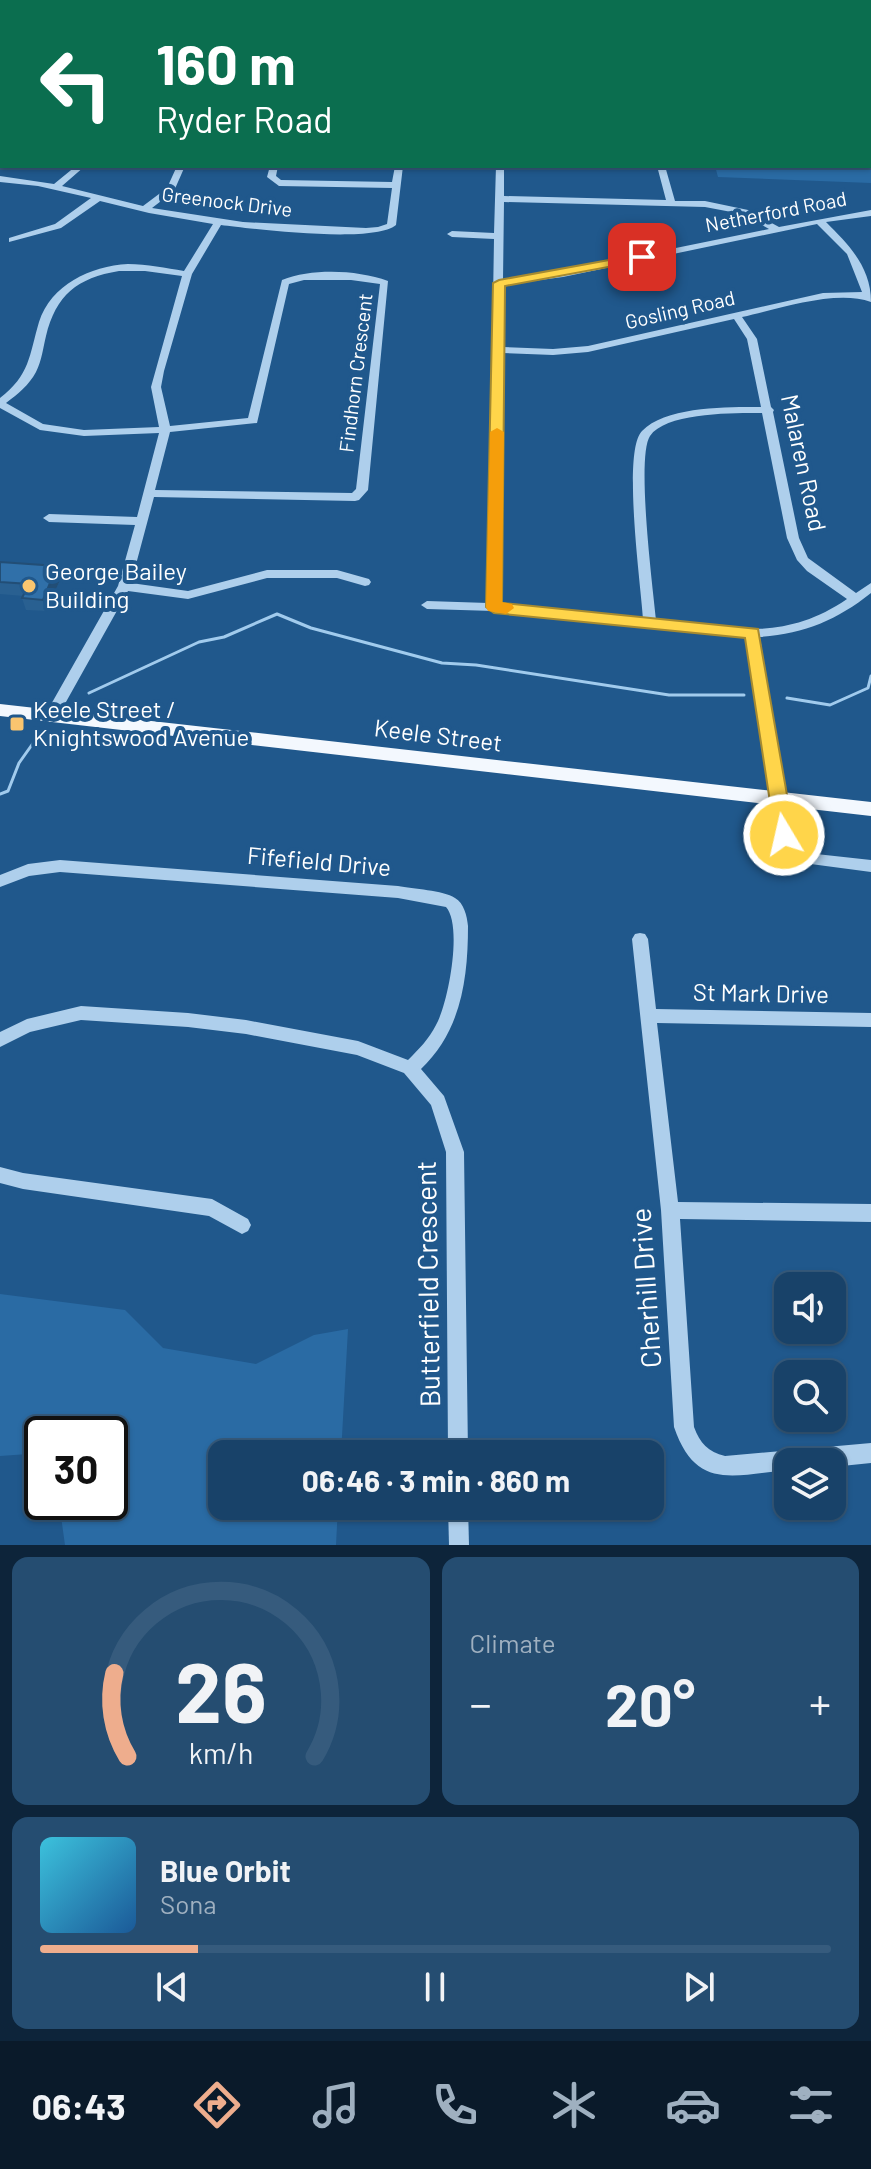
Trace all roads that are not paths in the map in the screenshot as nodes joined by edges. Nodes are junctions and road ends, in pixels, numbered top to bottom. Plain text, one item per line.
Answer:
1 (79, 168) edge
2 (180, 168) edge
3 (273, 168) edge
4 (399, 168) edge
5 (500, 168) edge
6 (662, 168) edge
7 (0, 179) edge
8 (396, 185) junction
9 (55, 187) junction
10 (99, 197) junction
11 (498, 199) junction
12 (671, 202) junction
13 (145, 209) junction
14 (871, 213) edge
15 (819, 221) junction
16 (218, 222) junction
17 (777, 229) junction
18 (452, 234) dead end
19 (499, 236) junction
20 (12, 240) dead end
21 (187, 274) junction
22 (499, 283) junction
23 (870, 299) edge
24 (736, 315) junction
25 (498, 350) junction
26 (0, 403) edge
27 (769, 410) junction
28 (165, 430) junction
29 (150, 493) junction
30 (49, 518) dead end
31 (140, 521) junction
32 (365, 582) dead end
33 (124, 586) junction
34 (871, 587) edge
35 (856, 599) junction
36 (427, 605) dead end
37 (494, 607) junction
38 (650, 622) junction
39 (753, 633) junction
40 (0, 710) edge
41 (52, 715) junction
42 (779, 800) junction
43 (871, 809) edge
44 (871, 866) edge
45 (0, 881) edge
46 (640, 939) dead end
47 (649, 1016) junction
48 (871, 1020) edge
49 (0, 1040) edge
50 (410, 1068) junction
51 (0, 1175) edge
52 (670, 1210) junction
53 (871, 1213) edge
54 (242, 1225) dead end
55 (458, 1440) edge
56 (871, 1453) edge
57 (458, 1520) edge
58 (459, 1545) edge

1 - 9 street
2 - 13 street
3 - 8 street
4 - 8 street, Greenock Drive
5 - 11 street
6 - 12 street
7 - 9 street, Greenock Drive
8 - 16 street, Greenock Drive
9 - 10 street, Greenock Drive
10 - 13 street, Greenock Drive
10 - 20 street
11 - 12 street
11 - 19 street
12 - 17 street
13 - 16 street, Greenock Drive
14 - 15 street, Netherford Road
15 - 17 street, Netherford Road
15 - 23 street
16 - 21 street
17 - 22 street, Netherford Road
18 - 19 street
19 - 22 street
21 - 26 street
21 - 28 street
22 - 25 street
23 - 24 street, Gosling Road
24 - 25 street, Gosling Road
24 - 27 street, Malaren Road
25 - 37 street
26 - 28 street
27 - 35 street, Malaren Road
27 - 38 street
28 - 29 street
28 - 29 street, Findhorn Crescent
29 - 31 street
30 - 31 street
31 - 33 street
32 - 33 street
33 - 41 street
34 - 35 street
35 - 39 street
36 - 37 street
37 - 38 street
38 - 39 street
39 - 42 street
40 - 41 main road, Keele Street
41 - 42 main road, Keele Street
42 - 43 main road, Keele Street
42 - 44 street
45 - 50 street, Fifefield Drive
46 - 47 street, Cherhill Drive
47 - 48 street, St Mark Drive
47 - 52 street, Cherhill Drive
49 - 50 street, Butterfield Crescent
50 - 55 street, Butterfield Crescent
51 - 54 street
52 - 53 street
52 - 56 street, Cherhill Drive
57 - 58 street

